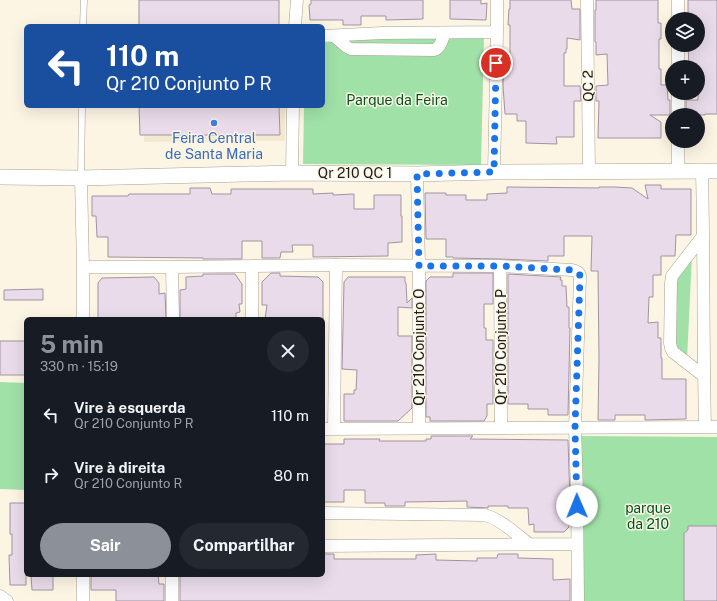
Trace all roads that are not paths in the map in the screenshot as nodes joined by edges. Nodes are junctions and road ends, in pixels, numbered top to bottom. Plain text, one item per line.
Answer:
1 (84, 0) edge
2 (297, 0) edge
3 (497, 0) edge
4 (587, 0) edge
5 (678, 0) edge
6 (678, 12) edge
7 (83, 24) edge
8 (295, 24) edge
9 (445, 32) junction
10 (497, 32) junction
11 (328, 36) edge
12 (82, 108) edge
13 (293, 108) edge
14 (678, 148) edge
15 (589, 171) junction
16 (678, 171) junction
17 (702, 171) junction
18 (717, 171) edge
19 (494, 172) junction
20 (292, 173) junction
21 (417, 174) junction
22 (0, 177) edge
23 (80, 178) junction
24 (703, 236) junction
25 (336, 265) junction
26 (419, 266) junction
27 (500, 266) junction
28 (83, 267) junction
29 (252, 267) junction
30 (172, 268) junction
31 (83, 317) edge
32 (172, 317) edge
33 (252, 317) edge
34 (704, 376) junction
35 (711, 427) edge
36 (419, 428) junction
37 (501, 428) junction
38 (575, 428) junction
39 (329, 429) edge
40 (325, 513) edge
41 (529, 544) junction
42 (578, 544) junction
43 (325, 546) edge
44 (83, 577) edge
45 (172, 577) edge
46 (0, 596) edge
47 (6, 601) edge
48 (83, 601) edge
49 (172, 601) edge
50 (578, 601) edge

1 - 7 lane
2 - 8 street
3 - 10 street
4 - 15 street, QC 2
5 - 6 street
9 - 10 street
9 - 11 street
9 - 11 street
10 - 19 street
12 - 23 lane
13 - 20 street
14 - 16 street
15 - 16 street, Qr 210 QC 1
15 - 19 street, Qr 210 QC 1
16 - 17 street, Qr 210 QC 1
17 - 18 street, Qr 210 QC 1
17 - 24 street
19 - 21 street, Qr 210 QC 1
20 - 21 street, Qr 210 QC 1
20 - 23 street, Qr 210 QC 1
21 - 26 street, Qr 210 Conjunto O
22 - 23 street, Qr 210 QC 1
23 - 28 street
24 - 34 street
24 - 34 street
25 - 26 street
25 - 29 street
25 - 39 street
26 - 27 street
26 - 36 street, Qr 210 Conjunto O
27 - 37 street, Qr 210 Conjunto P
27 - 38 street
28 - 30 street
28 - 31 street
29 - 30 street
29 - 33 street
30 - 32 street
34 - 35 street
35 - 38 street
36 - 37 street
36 - 39 street
37 - 38 street
38 - 42 street
40 - 41 street
41 - 42 street
41 - 43 street
42 - 50 street
44 - 48 street
45 - 49 street
46 - 47 street

